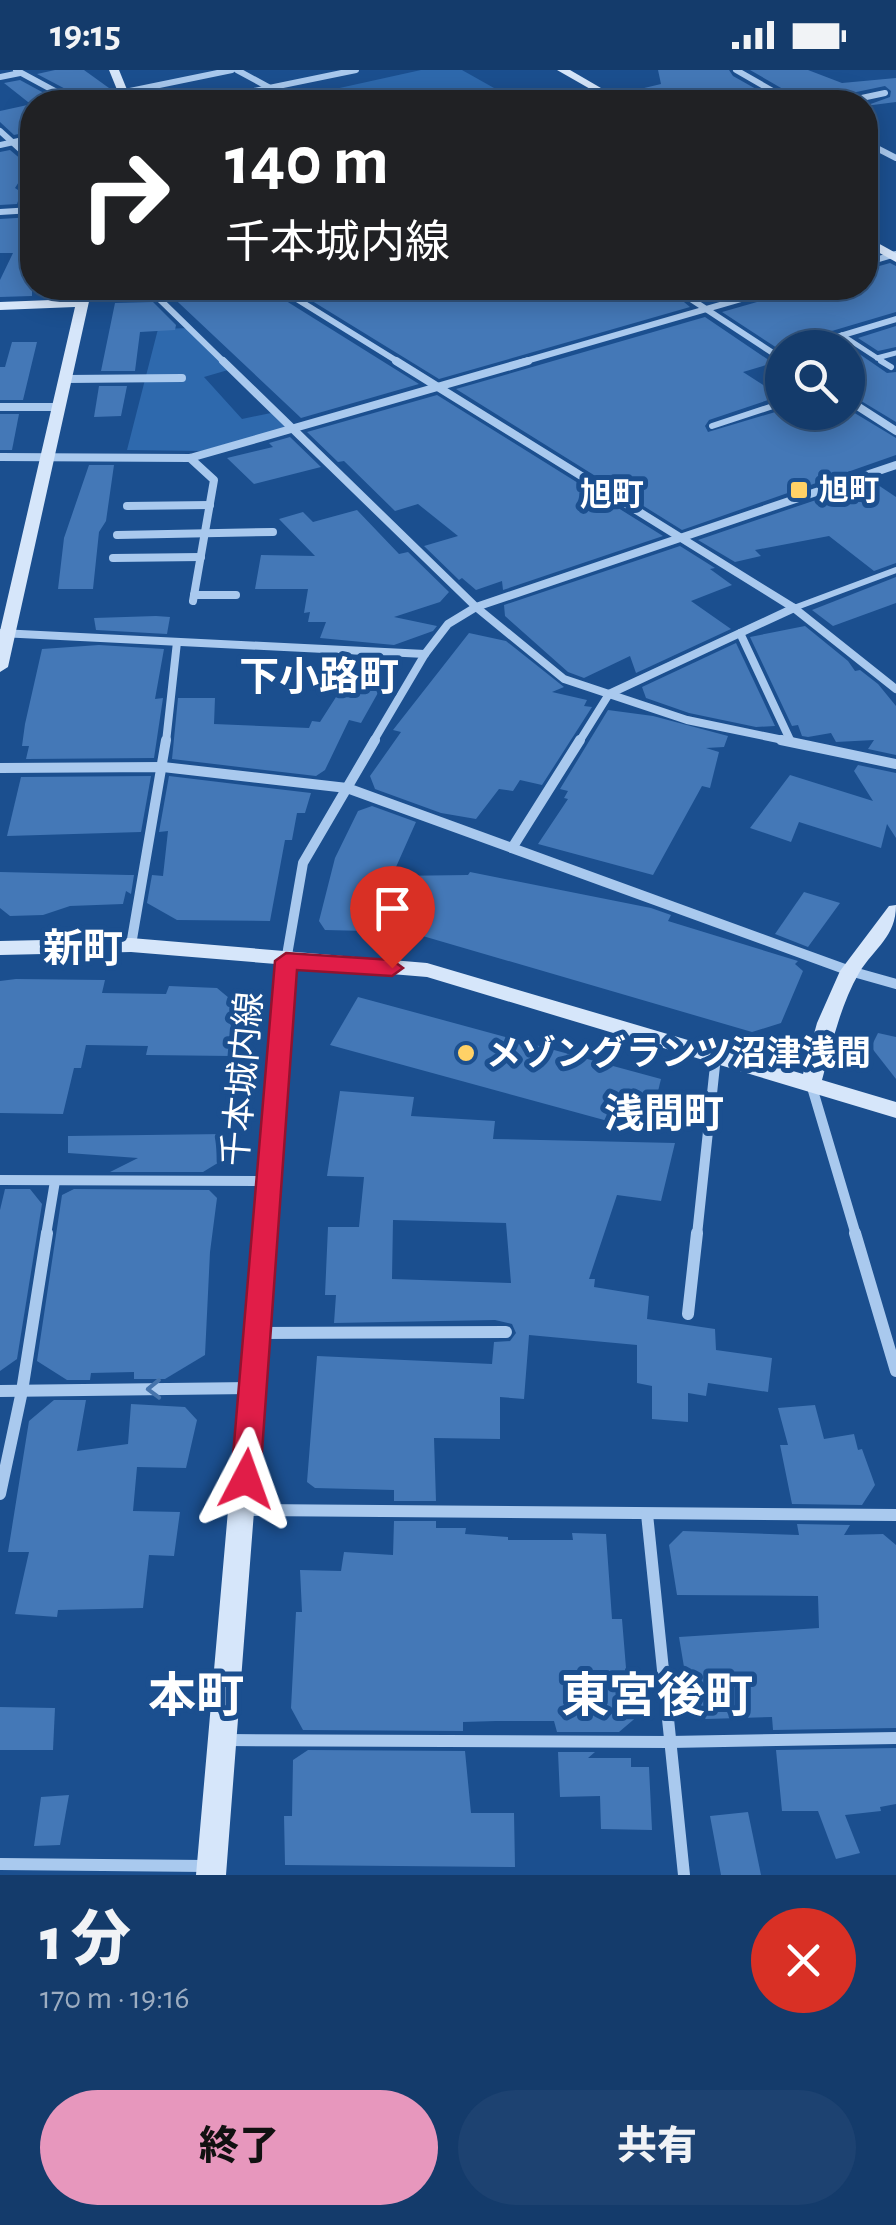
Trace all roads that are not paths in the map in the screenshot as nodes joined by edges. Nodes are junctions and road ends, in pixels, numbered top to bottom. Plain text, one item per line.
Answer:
1 (235, 70) edge
2 (313, 70) edge
3 (356, 70) edge
4 (562, 70) edge
5 (736, 70) edge
6 (19, 71) edge
7 (0, 77) edge
8 (324, 77) junction
9 (271, 88) junction
10 (53, 90) edge
11 (154, 90) edge
12 (262, 90) edge
13 (598, 90) edge
14 (771, 90) edge
15 (0, 132) edge
16 (20, 141) edge
17 (13, 143) junction
18 (0, 145) edge
19 (20, 149) edge
20 (878, 149) edge
21 (882, 151) junction
22 (878, 152) edge
23 (896, 158) edge
24 (37, 300) edge
25 (85, 300) edge
26 (160, 300) edge
27 (298, 300) edge
28 (692, 300) edge
29 (738, 300) edge
30 (0, 306) edge
31 (706, 309) junction
32 (894, 322) edge
33 (862, 330) edge
34 (765, 346) edge
35 (865, 350) edge
36 (896, 352) edge
37 (877, 358) junction
38 (891, 367) dead end
39 (182, 378) dead end
40 (66, 379) junction
41 (435, 387) junction
42 (0, 407) edge
43 (59, 407) junction
44 (765, 409) edge
45 (865, 411) edge
46 (712, 426) dead end
47 (293, 428) junction
48 (896, 430) edge
49 (48, 455) junction
50 (0, 456) edge
51 (190, 458) junction
52 (896, 464) edge
53 (126, 506) dead end
54 (210, 506) junction
55 (274, 532) dead end
56 (205, 534) junction
57 (117, 535) dead end
58 (680, 538) junction
59 (201, 556) junction
60 (113, 558) dead end
61 (896, 570) edge
62 (236, 595) dead end
63 (476, 607) junction
64 (794, 608) junction
65 (740, 633) junction
66 (4, 634) edge
67 (177, 642) junction
68 (424, 654) junction
69 (0, 666) edge
70 (896, 689) edge
71 (609, 694) junction
72 (791, 742) junction
73 (896, 764) edge
74 (163, 767) junction
75 (0, 768) edge
76 (347, 788) junction
77 (512, 848) junction
78 (896, 911) edge
79 (132, 945) junction
80 (0, 948) edge
81 (286, 961) junction
82 (850, 971) junction
83 (896, 984) edge
84 (716, 1056) junction
85 (810, 1082) junction
86 (896, 1110) edge
87 (0, 1180) edge
88 (55, 1181) junction
89 (268, 1181) junction
90 (688, 1314) dead end
91 (256, 1332) junction
92 (506, 1332) dead end
93 (896, 1370) edge
94 (252, 1388) junction
95 (22, 1390) junction
96 (0, 1391) edge
97 (0, 1494) edge
98 (244, 1510) junction
99 (647, 1514) junction
100 (896, 1515) edge
101 (896, 1738) edge
102 (224, 1740) junction
103 (670, 1742) junction
104 (0, 1864) edge
105 (212, 1870) edge
106 (684, 1875) edge

1 - 9 street
1 - 11 street
2 - 8 street
3 - 8 street
4 - 13 main road
5 - 14 street
6 - 7 street
6 - 10 street
8 - 9 street
9 - 12 street
15 - 17 street
16 - 17 street
17 - 18 street
17 - 19 street
20 - 21 street
21 - 22 street
21 - 23 street
24 - 30 main road
25 - 40 main road
26 - 47 street
27 - 41 street
28 - 31 street
29 - 31 street
31 - 34 street
31 - 41 street
32 - 33 street
35 - 37 lane
36 - 37 lane
37 - 38 lane
39 - 40 street
40 - 43 main road
41 - 47 street
41 - 58 street
42 - 43 street
43 - 49 main road
44 - 46 lane
45 - 48 street
47 - 51 street
47 - 63 street
49 - 50 street
49 - 51 street
49 - 66 main road
51 - 54 street
52 - 58 street
53 - 54 street
54 - 56 street
55 - 56 street
56 - 57 street
56 - 59 street
58 - 63 street
58 - 64 street
59 - 60 street
59 - 62 street
61 - 64 lane
63 - 68 street
63 - 71 street
64 - 65 street
64 - 70 street
65 - 71 street
65 - 72 street
66 - 67 street
66 - 69 main road
67 - 68 street
67 - 74 street
68 - 76 street
71 - 72 street
71 - 77 street
72 - 73 street
74 - 75 street
74 - 76 street
74 - 79 street
76 - 77 street
76 - 81 street
77 - 82 street
78 - 82 main road
79 - 80 main road
79 - 81 main road
81 - 84 main road, 千本城内線
81 - 89 main road, 千本城内線
82 - 83 street
82 - 85 main road
84 - 85 main road, 千本城内線
84 - 90 street
85 - 86 main road, 千本城内線
85 - 93 street
87 - 88 street
88 - 89 street
88 - 95 street
89 - 91 main road, 千本城内線
91 - 92 street
91 - 94 main road, 千本城内線
94 -> 95 street
94 - 98 main road, 千本城内線
95 - 96 street
95 - 97 street
98 - 99 street
98 - 102 main road, 千本城内線
99 - 100 street
99 - 103 street
101 - 103 street
102 - 103 street
102 - 105 main road, 千本城内線
103 - 106 street
104 - 105 street

